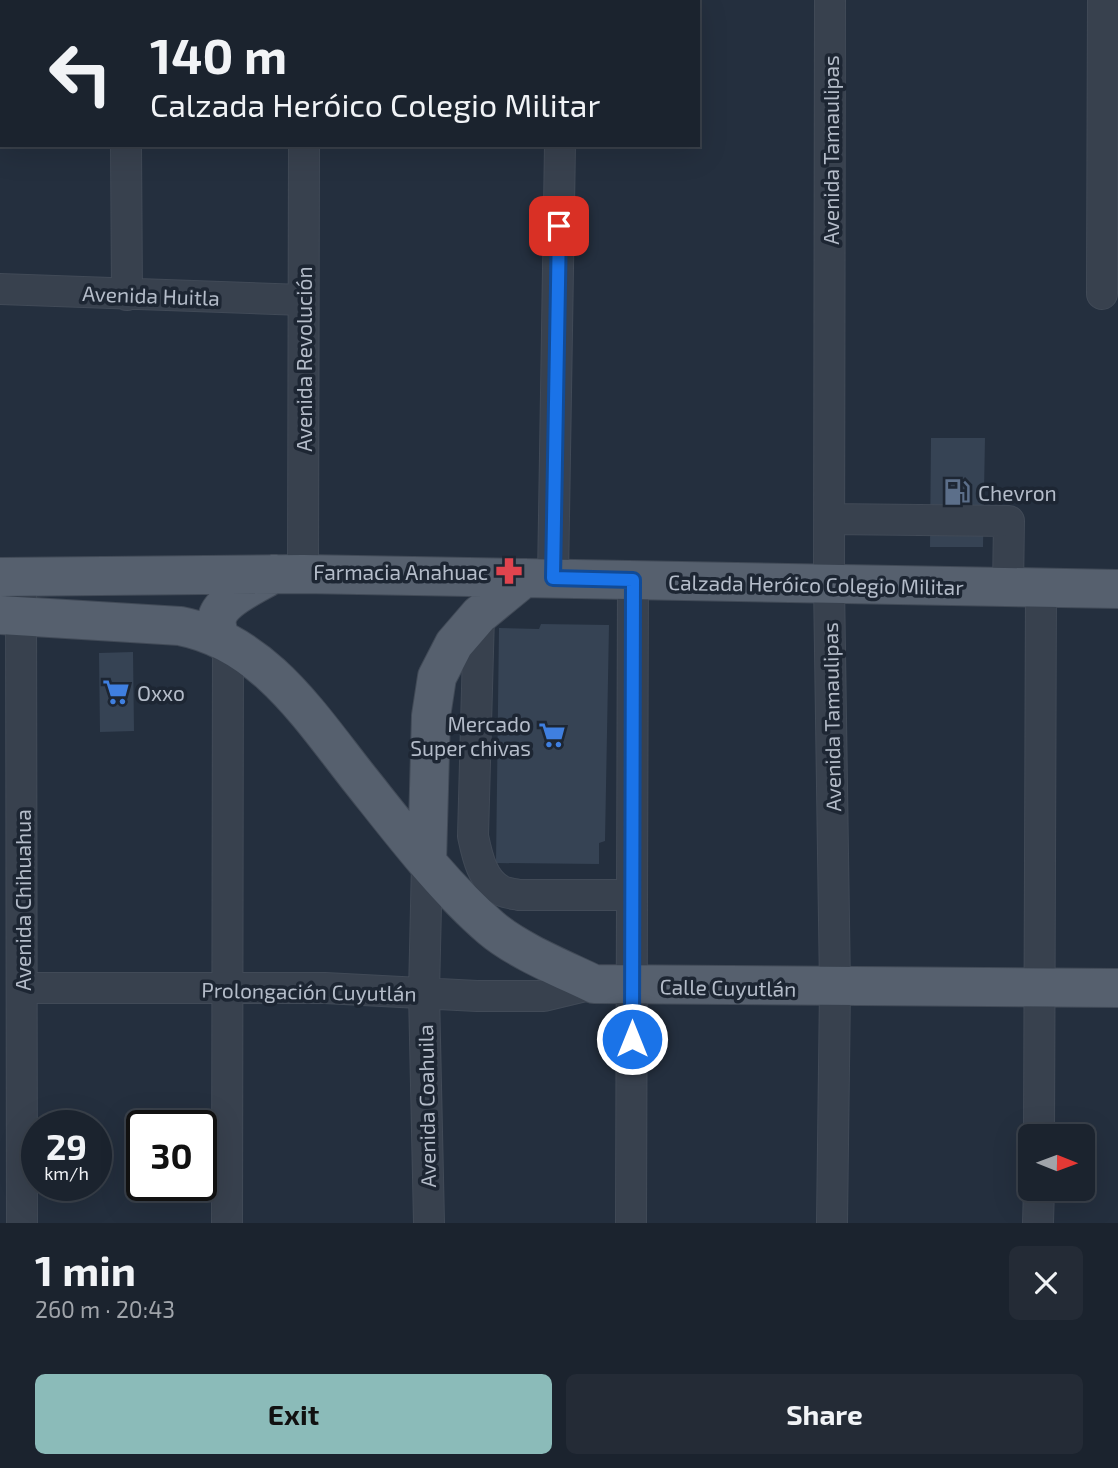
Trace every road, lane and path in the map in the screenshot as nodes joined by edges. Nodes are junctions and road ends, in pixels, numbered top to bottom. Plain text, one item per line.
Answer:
1 (830, 0) edge
2 (1103, 0) edge
3 (126, 147) edge
4 (304, 147) edge
5 (560, 147) edge
6 (0, 289) edge
7 (1102, 294) dead end
8 (127, 295) junction
9 (303, 300) junction
10 (830, 519) junction
11 (289, 574) junction
12 (11, 577) edge
13 (538, 578) junction
14 (633, 580) junction
15 (829, 584) junction
16 (1025, 588) junction
17 (1118, 589) edge
18 (479, 615) junction
19 (10, 616) edge
20 (224, 640) junction
21 (427, 862) junction
22 (632, 895) junction
23 (594, 984) junction
24 (632, 986) junction
25 (23, 988) junction
26 (835, 988) junction
27 (1118, 988) edge
28 (227, 989) junction
29 (1039, 989) junction
30 (424, 993) junction
31 (1039, 1124) edge
32 (1038, 1201) edge
33 (22, 1223) edge
34 (227, 1223) edge
35 (429, 1223) edge
36 (631, 1223) edge
37 (832, 1223) edge
38 (1038, 1223) edge

1 - 10 street, Avenida Tamaulipas
2 - 7 street
3 - 8 street
4 - 9 street, Avenida Revolución
5 - 13 street
6 - 8 street, Avenida Huitla
8 - 9 street, Avenida Huitla
9 - 11 street, Avenida Revolución
10 - 15 street, Avenida Tamaulipas
10 - 16 street
11 - 12 main road, Calzada Heróico Colegio Militar
11 - 13 main road, Calzada Heróico Colegio Militar
11 - 20 main road
12 - 19 street, Avenida Chihuahua
13 - 14 main road, Calzada Heróico Colegio Militar
13 - 18 main road
14 - 15 main road, Calzada Heróico Colegio Militar
14 - 22 street
15 - 16 main road, Calzada Heróico Colegio Militar
15 - 26 street, Avenida Tamaulipas
16 - 17 main road, Calzada Heróico Colegio Militar
16 - 29 street
18 - 21 main road
18 - 22 street
19 - 20 main road, Calle Cuyutlán
19 - 25 street, Avenida Chihuahua
20 - 21 main road, Calle Cuyutlán
20 - 28 street
21 - 23 main road, Calle Cuyutlán
21 - 30 street, Avenida Coahuila
22 - 24 street
23 - 24 main road, Calle Cuyutlán
23 - 30 street, Prolongación Cuyutlán
24 - 26 main road, Calle Cuyutlán
24 - 36 street
25 - 28 street, Prolongación Cuyutlán
25 - 33 street, Avenida Chihuahua
26 - 29 main road, Calle Cuyutlán
26 - 37 street, Avenida Tamaulipas
27 - 29 main road, Calle Cuyutlán
28 - 30 street, Prolongación Cuyutlán
28 - 34 street
29 - 31 street
30 - 35 street, Avenida Coahuila
32 - 38 street

